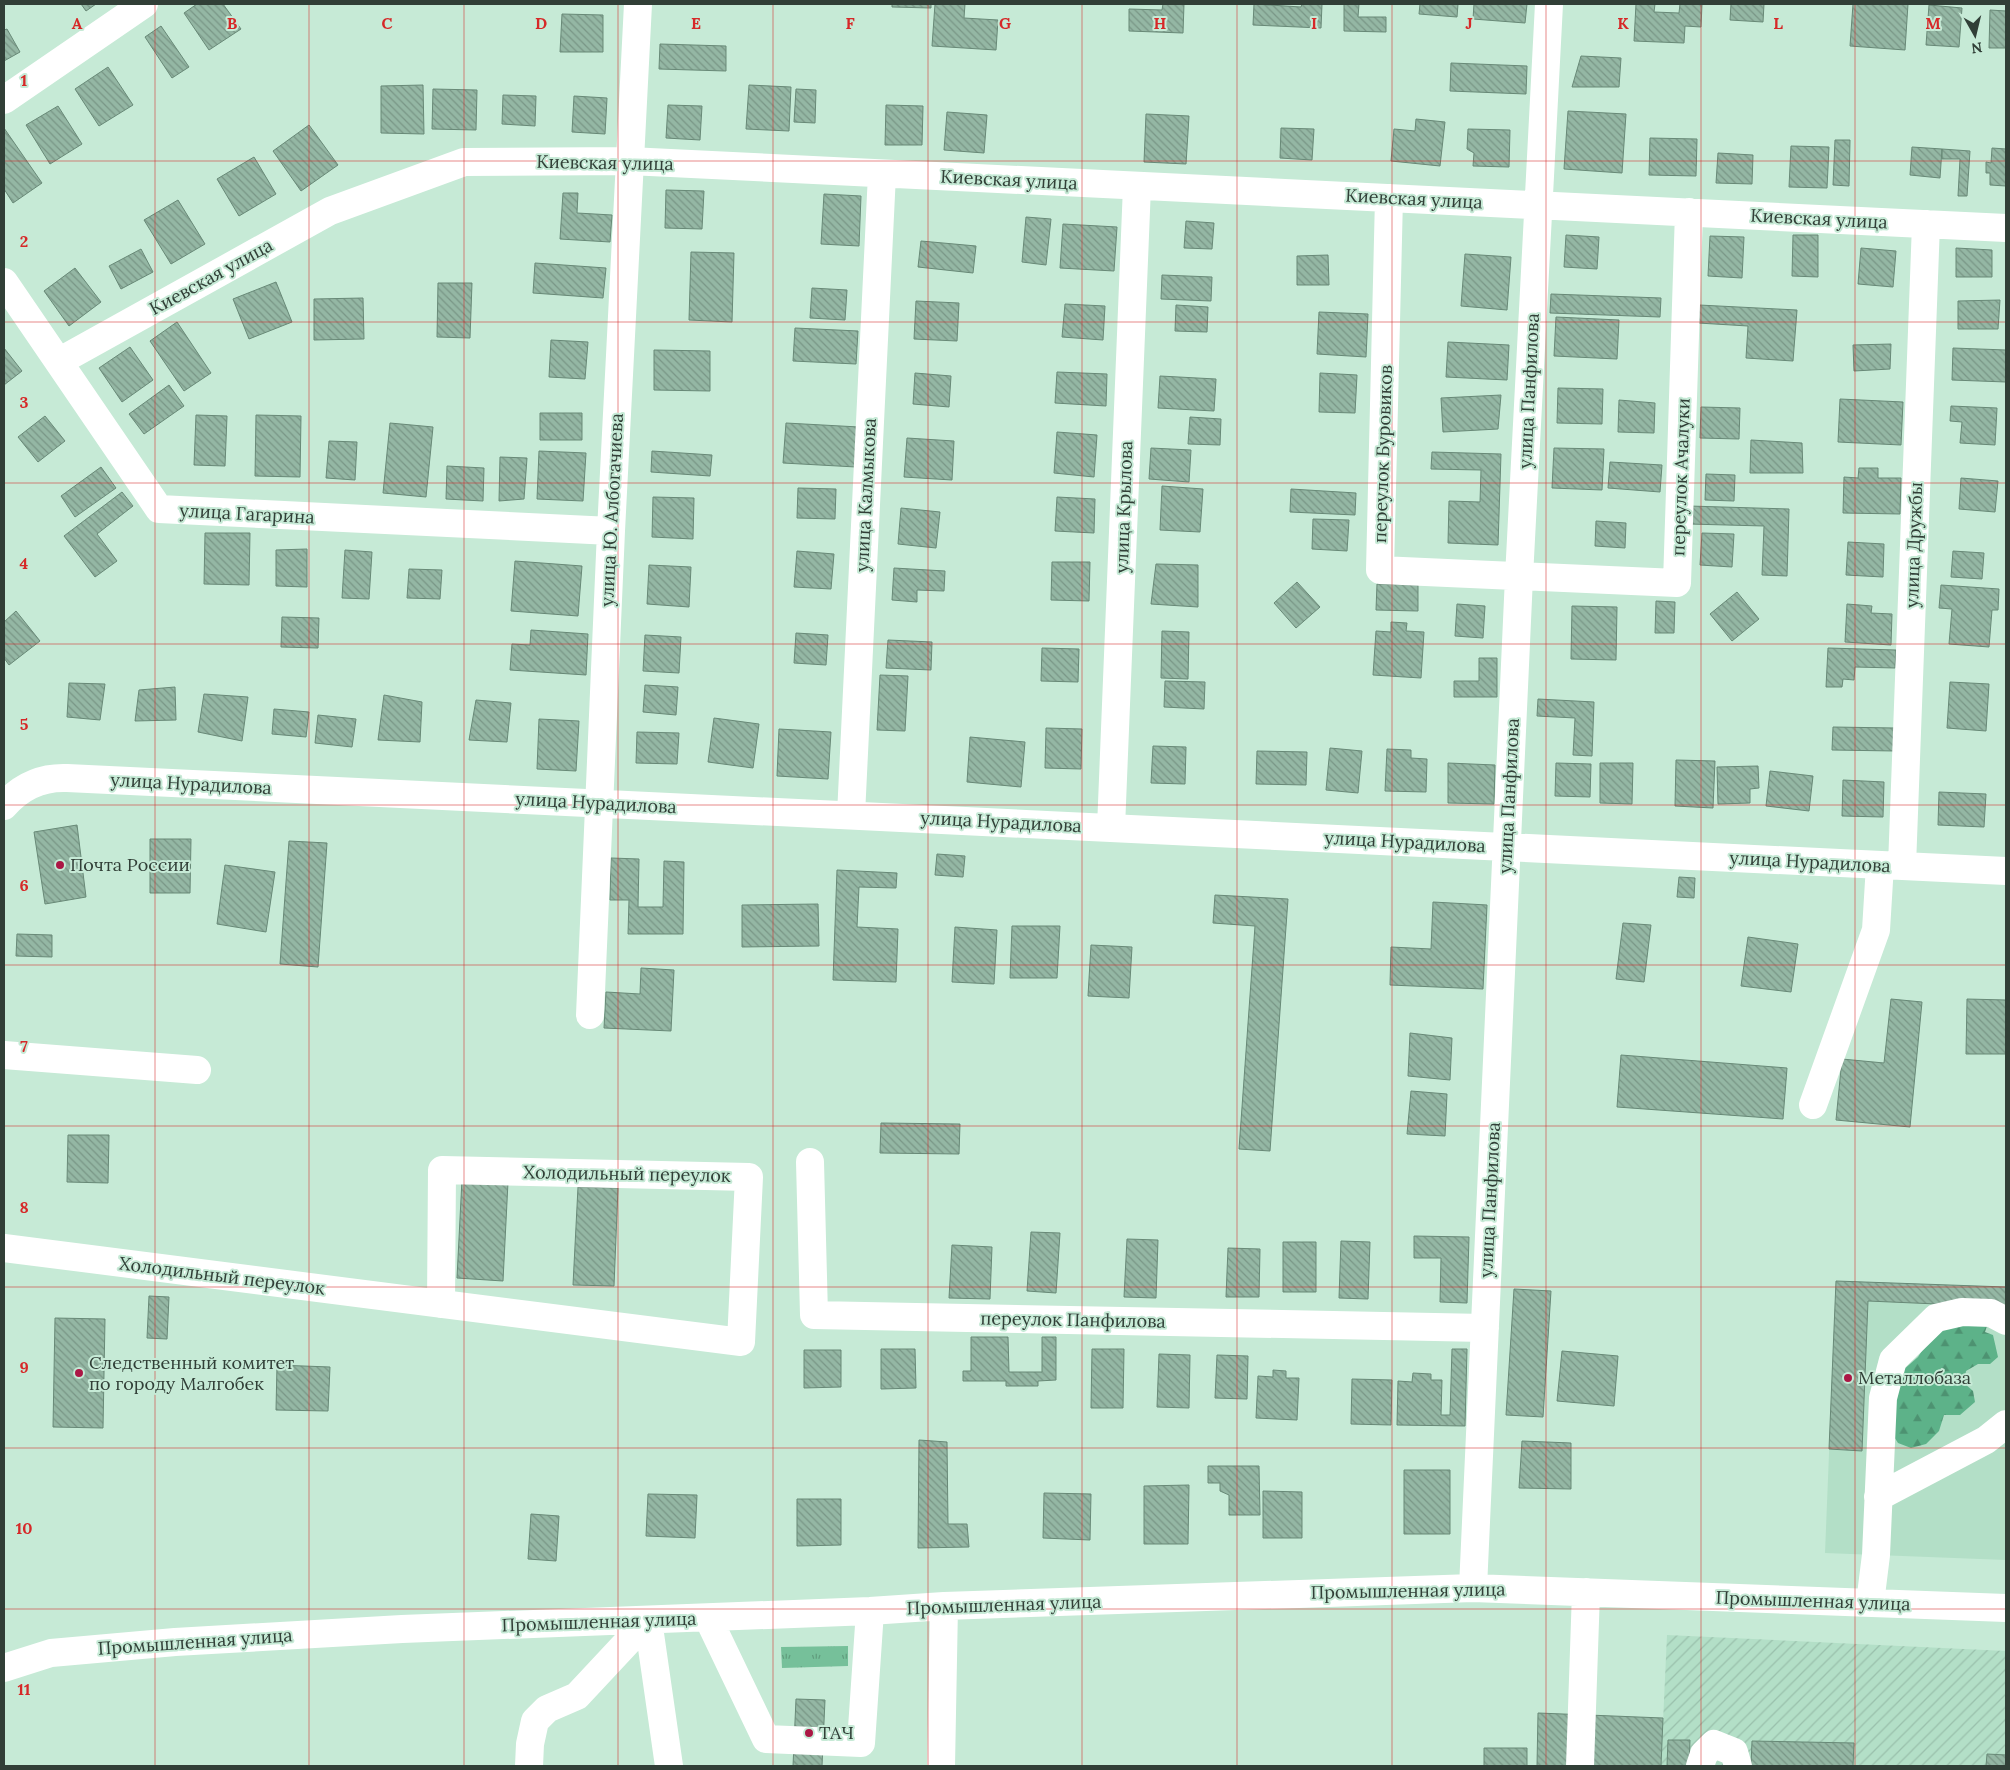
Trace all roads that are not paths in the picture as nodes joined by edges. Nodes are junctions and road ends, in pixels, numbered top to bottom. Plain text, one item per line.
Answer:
1 (144, 4) edge
2 (638, 4) edge
3 (1549, 4) edge
4 (4, 100) edge
5 (629, 161) junction
6 (882, 174) junction
7 (1137, 186) junction
8 (1389, 198) junction
9 (1538, 206) junction
10 (1690, 212) junction
11 (1926, 224) junction
12 (2006, 228) edge
13 (4, 282) edge
14 (60, 361) junction
15 (611, 531) junction
16 (1519, 577) junction
17 (4, 777) edge
18 (31, 784) junction
19 (599, 803) junction
20 (4, 806) edge
21 (851, 815) junction
22 (1111, 828) junction
23 (1506, 847) junction
24 (1891, 866) junction
25 (2006, 871) edge
26 (590, 1016) dead end
27 (4, 1055) edge
28 (197, 1070) dead end
29 (1814, 1104) dead end
30 (810, 1162) dead end
31 (4, 1248) edge
32 (441, 1304) junction
33 (2006, 1321) edge
34 (1485, 1328) junction
35 (2006, 1424) edge
36 (1878, 1497) junction
37 (1473, 1588) junction
38 (1586, 1592) junction
39 (1870, 1603) junction
40 (944, 1606) junction
41 (2006, 1608) edge
42 (870, 1611) junction
43 (708, 1618) junction
44 (648, 1620) junction
45 (4, 1668) edge
46 (528, 1766) edge
47 (669, 1766) edge
48 (941, 1766) edge
49 (1580, 1766) edge
50 (1700, 1766) edge
51 (1738, 1766) edge

1 - 4 street
2 - 5 street, улица Ю. Албогачиева
3 - 9 street, улица Панфилова
5 - 6 street, Киевская улица
5 - 14 street, Киевская улица
5 - 15 street, улица Ю. Албогачиева
6 - 7 street, Киевская улица
6 - 21 street, улица Калмыкова
7 - 8 street, Киевская улица
7 - 22 street, улица Крылова
8 - 9 street, Киевская улица
8 - 16 street, переулок Буровиков
9 - 10 street, Киевская улица
9 - 16 street, улица Панфилова
10 - 11 street, Киевская улица
10 - 16 street, переулок Ачалуки
11 - 12 street, Киевская улица
11 - 24 street, улица Дружбы
13 - 14 street, улица Гагарина
14 - 15 street, улица Гагарина
15 - 19 street, улица Ю. Албогачиева
16 - 23 street, улица Панфилова
17 - 18 street
18 - 19 street, улица Нурадилова
18 - 20 street, улица Нурадилова
19 - 21 street, улица Нурадилова
19 - 26 street, улица Ю. Албогачиева
21 - 22 street, улица Нурадилова
22 - 23 street, улица Нурадилова
23 - 24 street, улица Нурадилова
23 - 34 street, улица Панфилова
24 - 25 street, улица Нурадилова
24 - 29 street, улица Дружбы
27 - 28 street
30 - 34 street, переулок Панфилова
31 - 32 street, Холодильный переулок
32 - 32 street, Холодильный переулок
33 - 36 street
34 - 37 street, улица Панфилова
35 - 36 street
36 - 39 street
37 - 38 street, Промышленная улица
37 - 40 street, Промышленная улица
38 - 39 street, Промышленная улица
38 - 49 street
39 - 41 street, Промышленная улица
40 - 42 street, Промышленная улица
40 - 48 street
42 - 43 street, Промышленная улица
42 - 43 street
43 - 44 street, Промышленная улица
44 - 45 street, Промышленная улица
44 - 46 street
44 - 47 street
50 - 51 street

